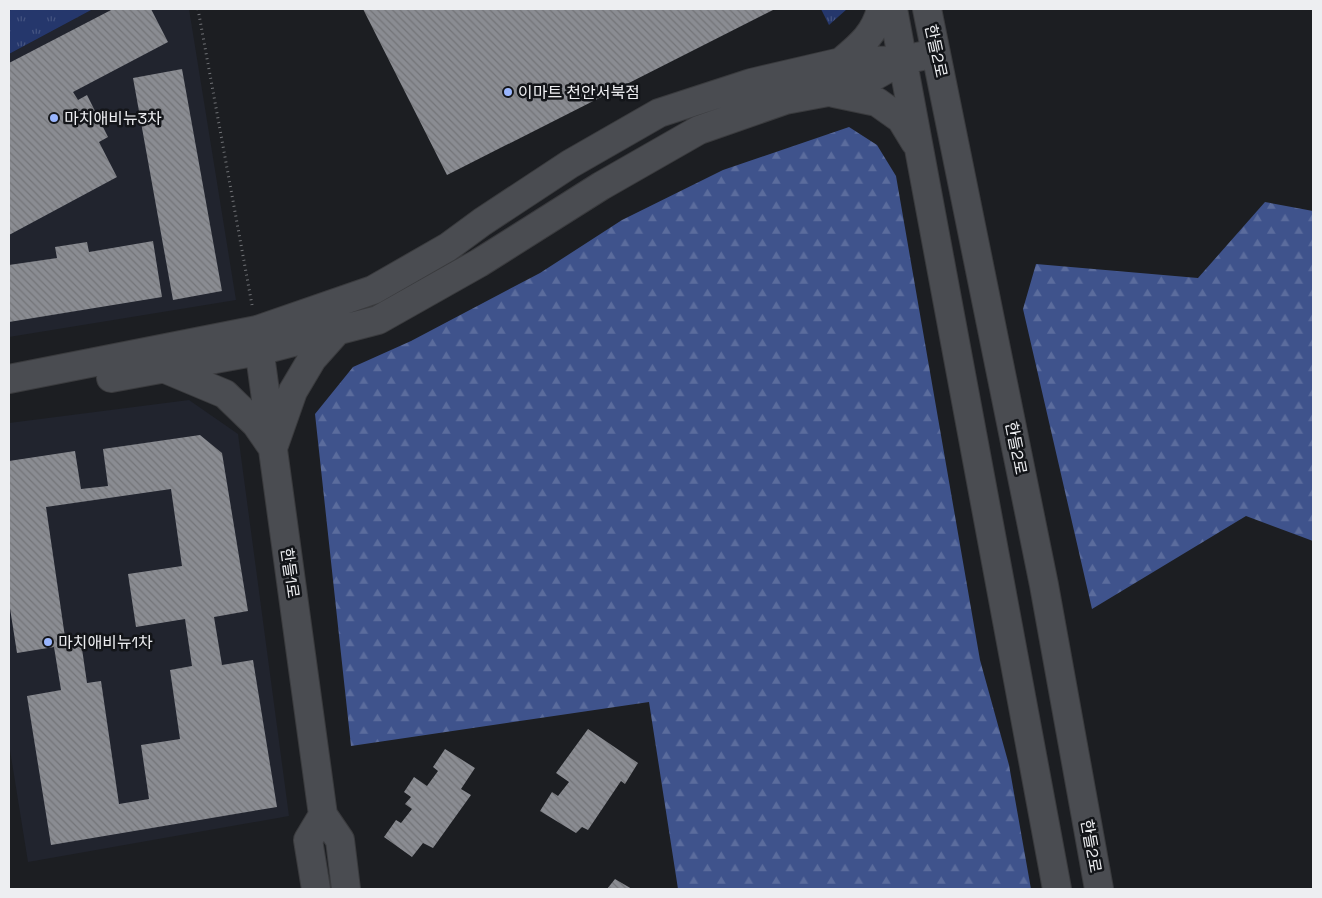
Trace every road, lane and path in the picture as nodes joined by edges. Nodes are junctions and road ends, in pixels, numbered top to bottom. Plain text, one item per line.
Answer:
1 (198, 9) edge
2 (881, 9) edge
3 (894, 9) edge
4 (927, 9) edge
5 (936, 53) junction
6 (903, 60) junction
7 (841, 62) junction
8 (828, 92) junction
9 (919, 150) junction
10 (337, 331) junction
11 (258, 341) junction
12 (163, 368) junction
13 (9, 378) edge
14 (9, 396) edge
15 (273, 448) junction
16 (323, 815) junction
17 (316, 889) edge
18 (346, 889) edge
19 (1057, 889) edge
20 (1099, 889) edge

1 - 11 path
2 - 7 street
3 - 6 street, 한들2로
4 - 5 street, 한들2로
5 - 6 street
5 - 20 street, 한들2로
6 - 7 street
6 - 8 street
6 - 9 street, 한들2로
7 - 11 street
8 - 9 street
8 - 10 street
9 - 19 street, 한들2로
10 - 11 street
10 - 15 street
11 - 12 street
11 - 13 street
11 - 15 street, 한들1로
12 - 14 street
12 - 15 street
15 - 16 street, 한들1로
16 - 17 street
16 - 18 street, 한들1로

